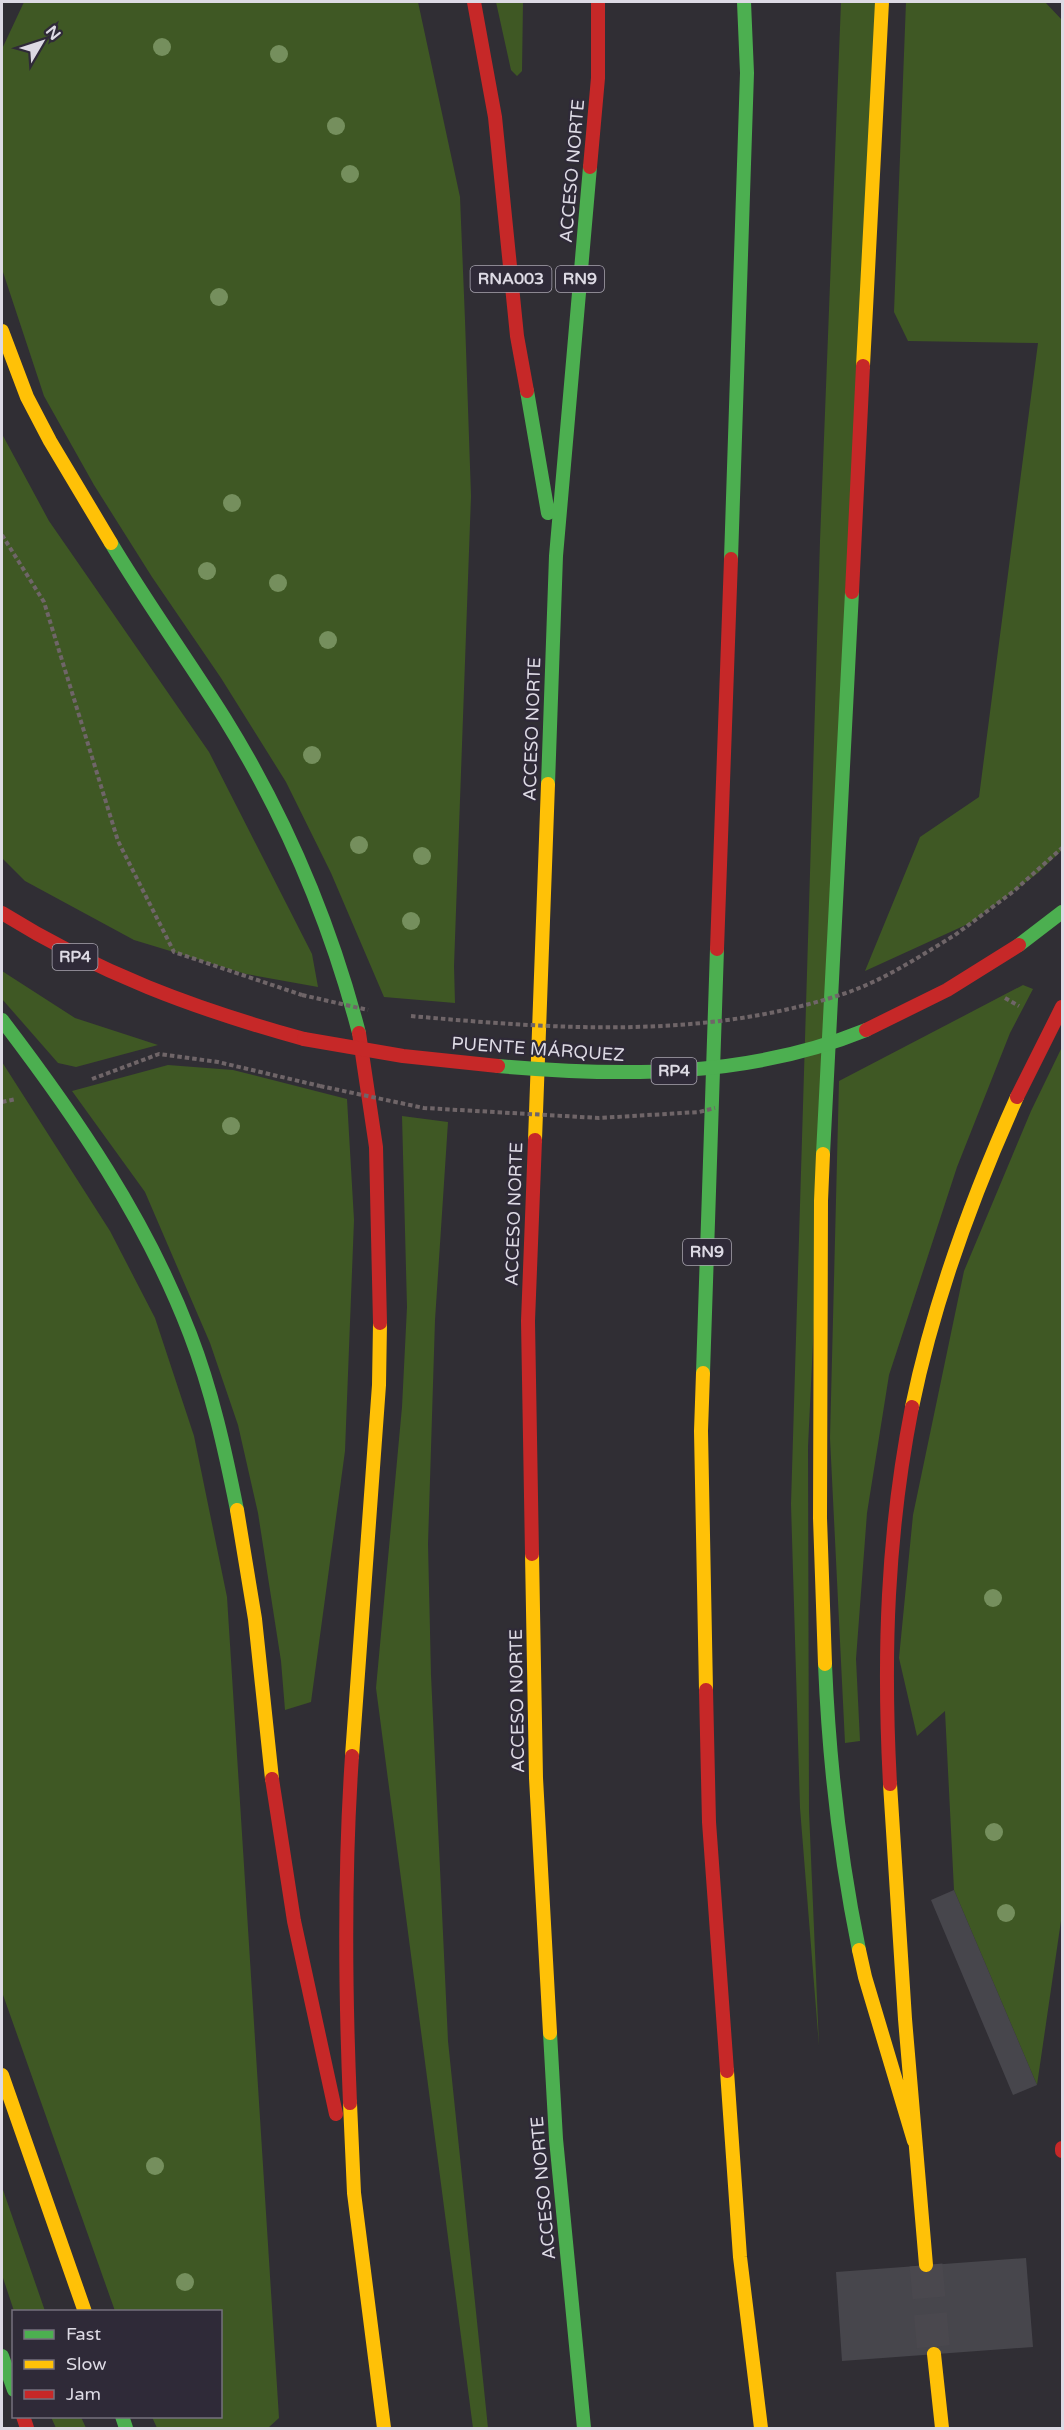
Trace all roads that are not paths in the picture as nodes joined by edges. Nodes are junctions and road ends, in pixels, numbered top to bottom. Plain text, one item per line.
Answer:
1 (474, 2) edge
2 (598, 2) edge
3 (744, 2) edge
4 (758, 2) edge
5 (882, 2) edge
6 (747, 73) junction
7 (2, 331) edge
8 (556, 556) junction
9 (1062, 912) edge
10 (2, 913) edge
11 (1062, 1007) edge
12 (2, 1020) edge
13 (2, 2075) edge
14 (914, 2141) junction
15 (354, 2193) junction
16 (926, 2265) tunnel mouth
17 (84, 2310) edge
18 (934, 2354) tunnel mouth
19 (2, 2356) edge
20 (12, 2384) edge
21 (384, 2428) edge
22 (584, 2428) edge
23 (761, 2428) edge
24 (942, 2428) edge

1 - 8 main road, RNA003
2 - 8 main road, ACCESO NORTE / RN9
3 - 6 main road, RN9
4 - 6 main road
5 - 14 main road
6 - 23 main road, RN9
7 - 15 main road
8 - 22 main road, ACCESO NORTE / RN9
9 - 10 main road, PUENTE MÁRQUEZ / RP4, bridge
11 - 14 main road
12 - 15 main road
13 - 17 main road
14 - 16 main road
15 - 21 main road
18 - 24 main road
19 - 20 main road

